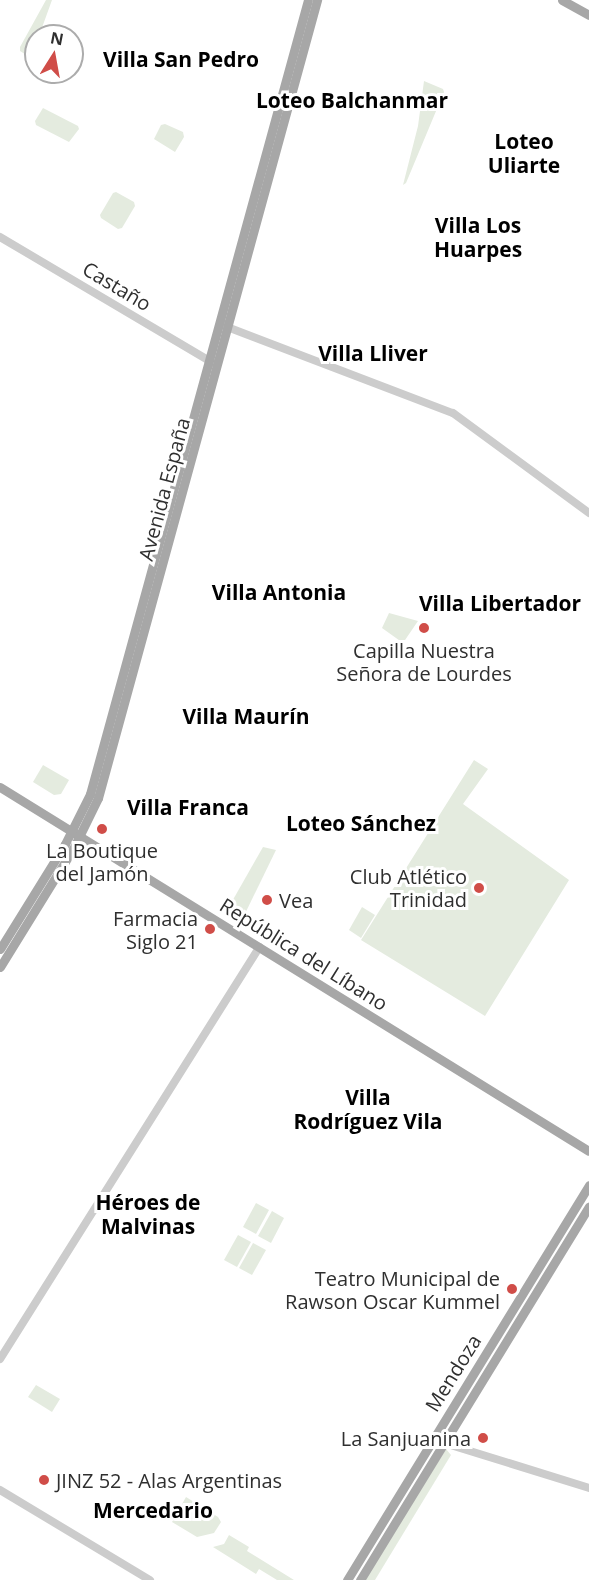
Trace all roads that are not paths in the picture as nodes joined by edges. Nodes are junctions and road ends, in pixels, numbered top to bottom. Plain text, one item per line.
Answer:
1 (308, 0) edge
2 (317, 0) edge
3 (562, 0) edge
4 (589, 15) edge
5 (0, 237) edge
6 (222, 325) junction
7 (212, 362) junction
8 (589, 513) edge
9 (0, 787) edge
10 (76, 834) junction
11 (259, 947) junction
12 (0, 949) edge
13 (0, 968) edge
14 (589, 1151) edge
15 (589, 1185) edge
16 (589, 1207) edge
17 (0, 1359) edge
18 (434, 1437) junction
19 (444, 1443) junction
20 (589, 1488) edge
21 (0, 1490) edge
22 (150, 1580) edge
23 (347, 1580) edge
24 (360, 1580) edge

1 - 6 main road, Avenida España
2 - 6 main road, Avenida España
3 - 4 main road
5 - 7 street, Castaño
6 - 7 main road, Avenida España
6 - 8 street
7 - 10 main road, Avenida España
9 - 10 main road, República del Líbano
10 - 11 main road, República del Líbano
10 - 12 main road, Avenida España
10 - 13 main road, Avenida España
11 - 14 main road, República del Líbano
11 - 17 street
15 - 18 main road, Mendoza
16 - 19 main road, Mendoza
18 - 19 street
18 - 23 main road, Mendoza
19 - 20 street
19 - 24 main road, Mendoza
21 - 22 street

